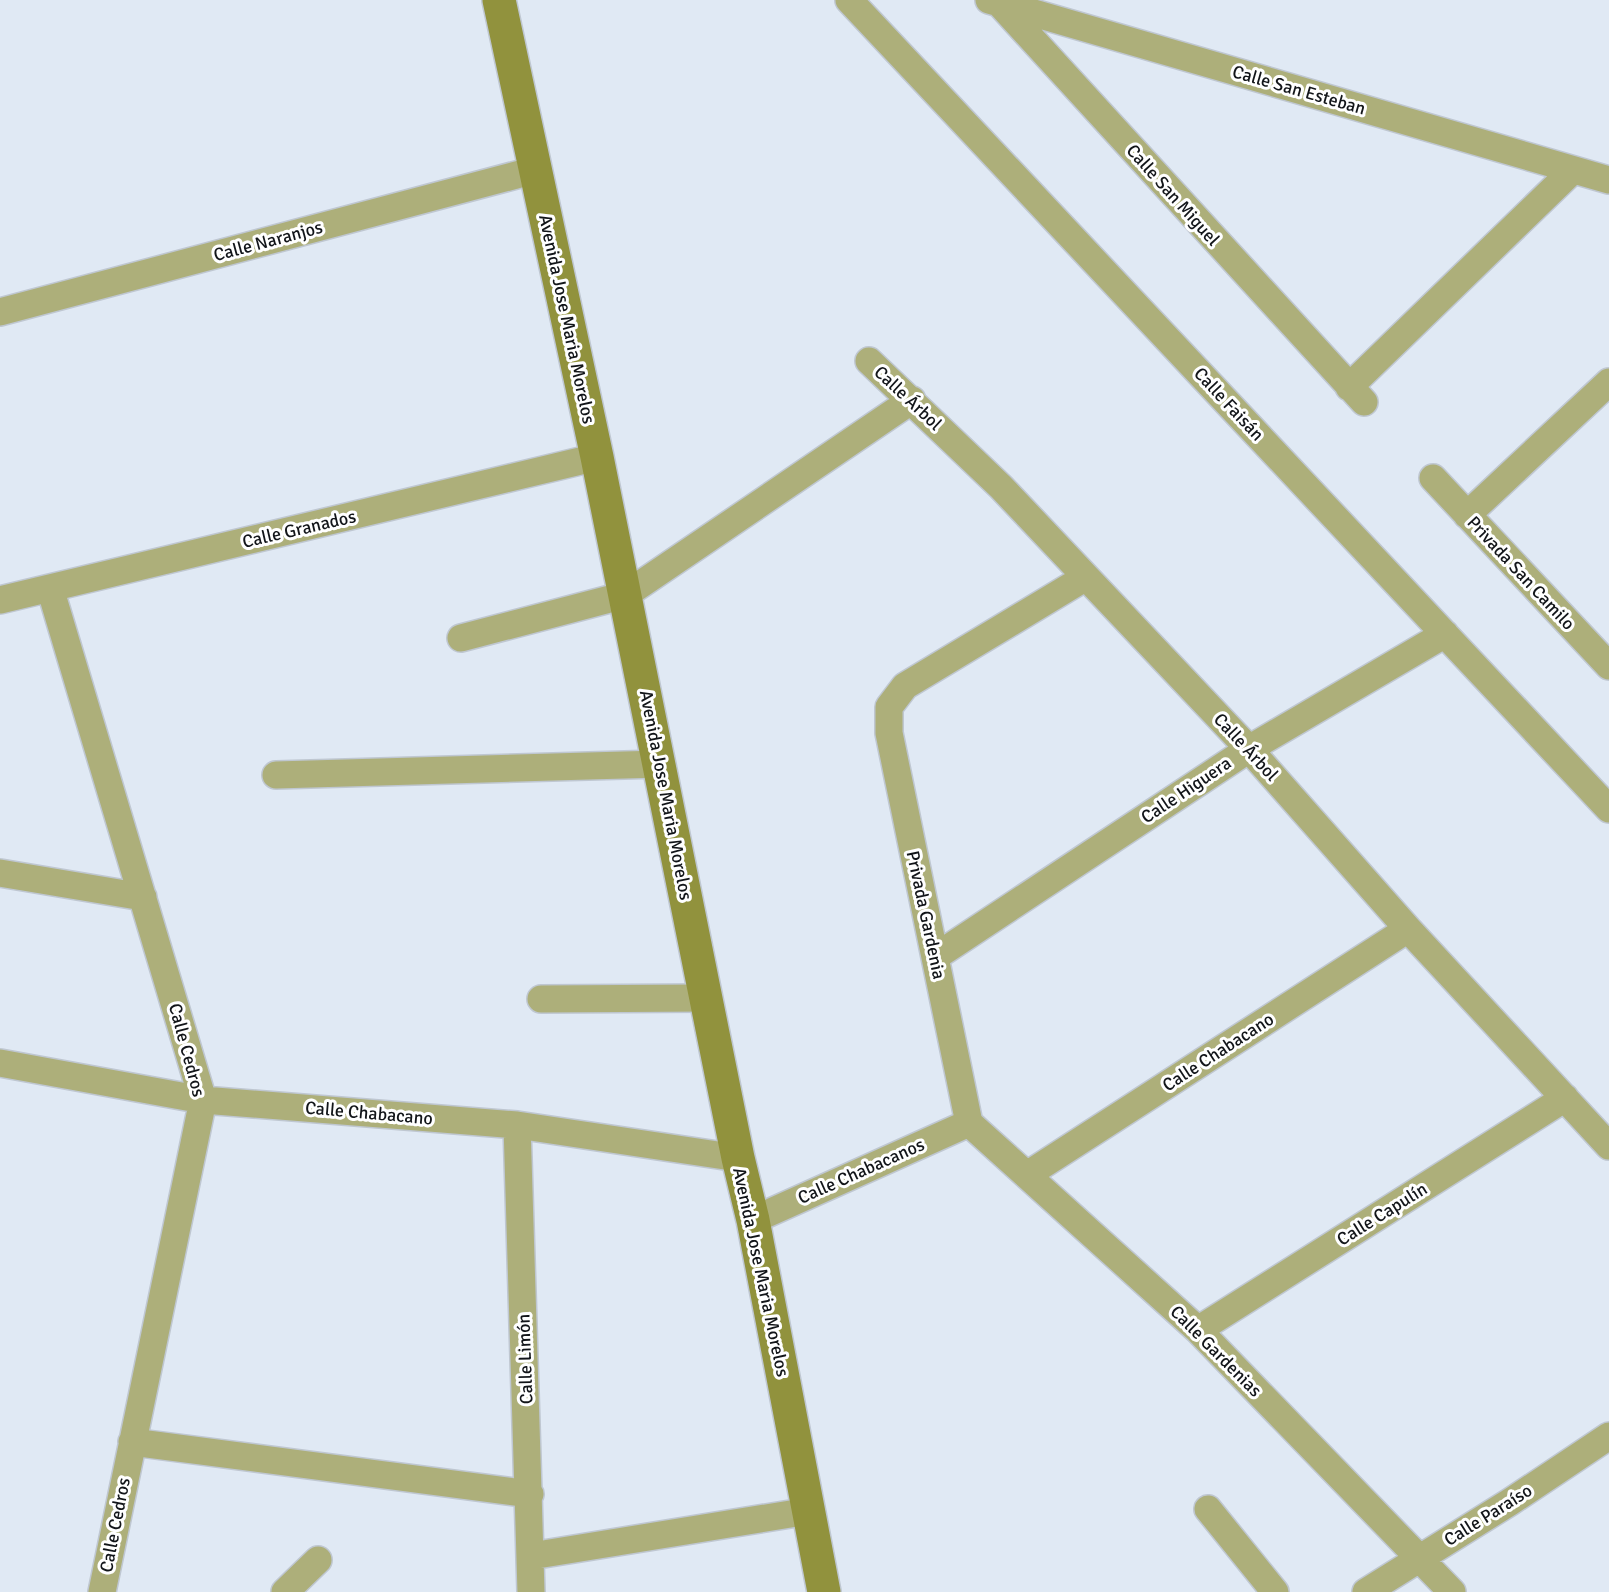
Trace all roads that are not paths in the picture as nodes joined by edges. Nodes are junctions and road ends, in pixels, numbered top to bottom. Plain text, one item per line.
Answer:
1 (499, 0) edge
2 (849, 0) edge
3 (994, 1) edge
4 (535, 170) junction
5 (1573, 170) junction
6 (1609, 180) edge
7 (0, 312) edge
8 (869, 361) dead end
9 (1609, 382) edge
10 (912, 400) junction
11 (597, 457) junction
12 (1433, 478) dead end
13 (1467, 515) junction
14 (1086, 577) junction
15 (50, 588) junction
16 (625, 596) junction
17 (0, 600) edge
18 (1444, 634) junction
19 (461, 638) dead end
20 (1604, 650) edge
21 (1249, 749) junction
22 (660, 764) junction
23 (276, 775) dead end
24 (1609, 809) edge
25 (0, 873) edge
26 (143, 897) junction
27 (1408, 929) junction
28 (935, 957) junction
29 (706, 998) junction
30 (541, 999) dead end
31 (0, 1063) edge
32 (1565, 1098) junction
33 (203, 1100) junction
34 (969, 1123) junction
35 (517, 1125) junction
36 (1609, 1146) edge
37 (738, 1158) junction
38 (1027, 1175) junction
39 (753, 1220) junction
40 (1198, 1330) junction
41 (1609, 1436) edge
42 (132, 1443) junction
43 (530, 1494) junction
44 (1208, 1509) dead end
45 (809, 1511) junction
46 (531, 1556) junction
47 (1418, 1558) junction
48 (318, 1560) dead end
49 (102, 1592) edge
50 (285, 1592) edge
51 (531, 1592) edge
52 (824, 1592) edge
53 (1275, 1592) edge
54 (1366, 1592) edge
55 (1452, 1592) edge

1 - 4 street, Avenida Jose Maria Morelos
2 - 18 street, Calle Faisán
3 - 5 street, Calle San Esteban
3 - 5 street, Calle San Miguel
4 - 7 street, Calle Naranjos
4 - 11 street, Avenida Jose Maria Morelos
5 - 6 street, Calle San Esteban
8 - 10 street, Calle Árbol
9 - 13 street
10 - 14 street, Calle Árbol
10 - 16 street
11 - 15 street, Calle Granados
11 - 16 street, Avenida Jose Maria Morelos
12 - 13 street, Privada San Camilo
13 - 20 street, Privada San Camilo
14 - 21 street, Calle Árbol
14 - 28 street, Privada Gardenia
15 - 17 street, Calle Granados
15 - 26 street, Calle Cedros
16 - 19 street
16 - 22 street, Avenida Jose Maria Morelos
18 - 21 street, Calle Higuera
18 - 24 street, Calle Faisán
21 - 27 street, Calle Árbol
21 - 28 street, Calle Higuera
22 - 23 street
22 - 29 street, Avenida Jose Maria Morelos
25 - 26 street
26 - 33 street, Calle Cedros
27 - 32 street, Calle Árbol
27 - 38 street, Calle Chabacano
28 - 34 street, Privada Gardenia
29 - 30 street
29 - 37 street, Avenida Jose Maria Morelos
31 - 33 street, Calle Chabacano
32 - 36 street, Calle Árbol
32 - 40 street, Calle Capulín
33 - 35 street, Calle Chabacano
33 - 42 street, Calle Cedros
34 - 38 street, Calle Gardenias
34 - 39 street, Calle Chabacanos
35 - 37 street, Calle Chabacano
35 - 43 street, Calle Limón
37 - 39 street, Avenida Jose Maria Morelos
38 - 40 street, Calle Gardenias
39 - 45 street, Avenida Jose Maria Morelos
40 - 47 street, Calle Gardenias
41 - 47 street, Calle Paraíso
42 - 43 street
42 - 49 street, Calle Cedros
43 - 46 street, Calle Limón
44 - 53 street
45 - 46 street
45 - 52 street, Avenida Jose Maria Morelos
46 - 51 street, Calle Limón
47 - 54 street, Calle Paraíso
47 - 55 street, Calle Gardenias
48 - 50 street

